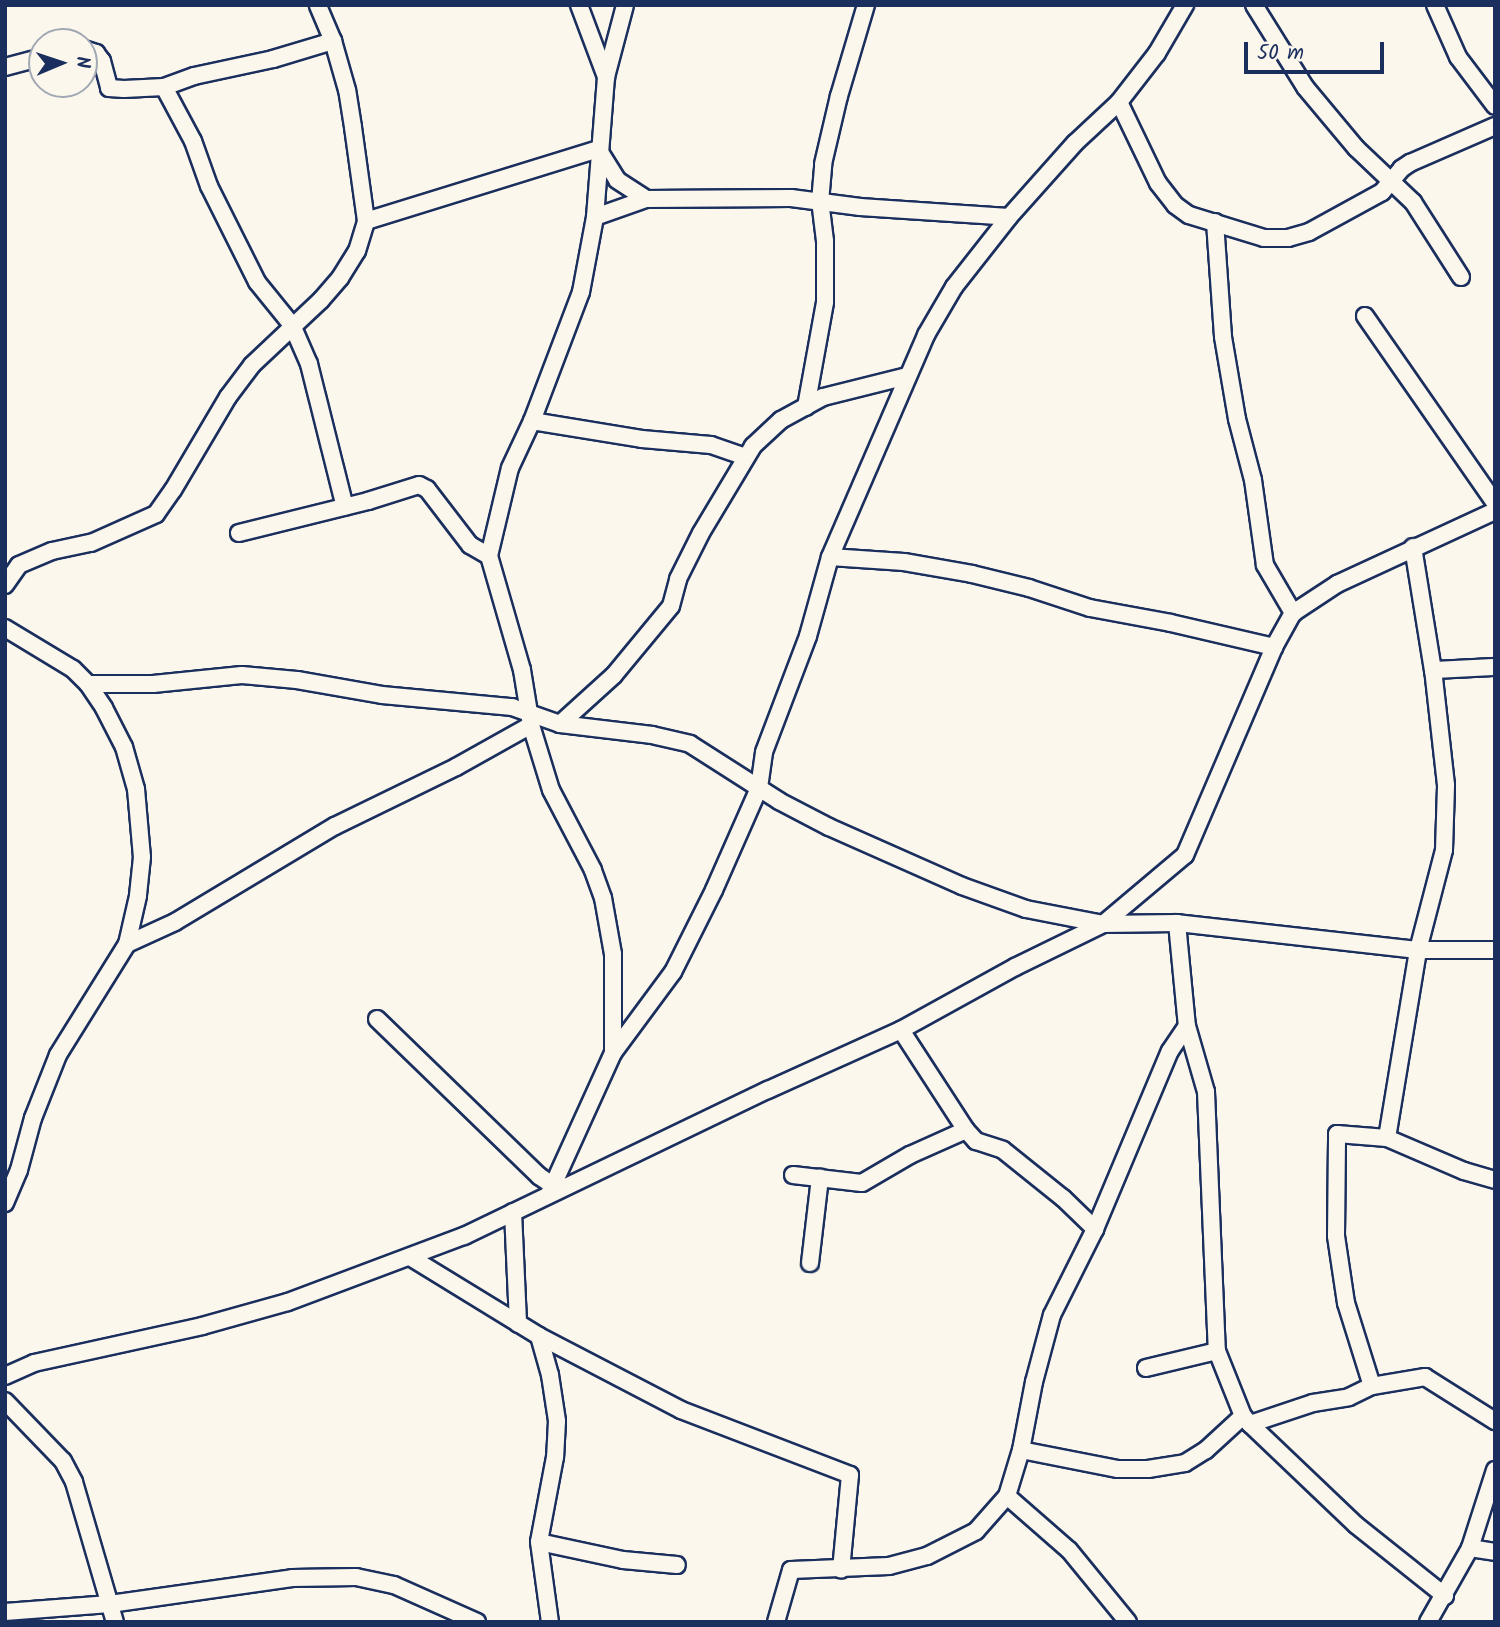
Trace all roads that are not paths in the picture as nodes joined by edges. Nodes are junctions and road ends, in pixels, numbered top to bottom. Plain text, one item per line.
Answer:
1 (318, 5) edge
2 (579, 5) edge
3 (625, 5) edge
4 (866, 5) edge
5 (1185, 5) edge
6 (1254, 5) edge
7 (1435, 5) edge
8 (333, 41) junction
9 (98, 55) edge
10 (28, 61) edge
11 (5, 67) edge
12 (606, 77) junction
13 (164, 88) junction
14 (1119, 102) junction
15 (1495, 106) edge
16 (1495, 126) edge
17 (598, 149) junction
18 (1392, 179) junction
19 (646, 199) junction
20 (820, 202) junction
21 (595, 217) junction
22 (1009, 217) junction
23 (366, 221) junction
24 (1215, 222) junction
25 (1461, 277) dead end
26 (1365, 316) dead end
27 (292, 325) junction
28 (907, 376) junction
29 (806, 407) junction
30 (532, 421) junction
31 (745, 457) junction
32 (1495, 503) edge
33 (345, 506) junction
34 (1495, 512) edge
35 (239, 533) dead end
36 (1413, 547) junction
37 (489, 556) junction
38 (830, 557) junction
39 (5, 586) edge
40 (1293, 613) junction
41 (5, 628) edge
42 (1274, 647) junction
43 (1495, 667) edge
44 (1433, 670) junction
45 (88, 684) junction
46 (529, 719) junction
47 (559, 724) junction
48 (759, 788) junction
49 (1177, 923) junction
50 (1103, 924) junction
51 (127, 944) junction
52 (1419, 950) junction
53 (1495, 950) edge
54 (377, 1019) dead end
55 (1187, 1026) junction
56 (901, 1030) junction
57 (613, 1053) junction
58 (965, 1130) junction
59 (1387, 1138) junction
60 (793, 1175) dead end
61 (820, 1178) junction
62 (1495, 1180) edge
63 (551, 1190) junction
64 (5, 1203) edge
65 (513, 1212) junction
66 (1096, 1229) junction
67 (410, 1257) junction
68 (810, 1263) dead end
69 (518, 1324) junction
70 (539, 1336) junction
71 (1217, 1351) junction
72 (1146, 1368) dead end
73 (5, 1376) edge
74 (1372, 1386) junction
75 (5, 1401) edge
76 (1246, 1420) junction
77 (1495, 1421) edge
78 (1021, 1450) junction
79 (1495, 1470) edge
80 (1007, 1496) junction
81 (539, 1542) junction
82 (1470, 1548) junction
83 (1495, 1552) edge
84 (677, 1565) dead end
85 (841, 1570) junction
86 (1445, 1596) junction
87 (110, 1604) junction
88 (5, 1612) edge
89 (115, 1622) edge
90 (477, 1622) edge
91 (550, 1622) edge
92 (776, 1622) edge
93 (1128, 1622) edge
94 (1428, 1622) edge

1 - 8 street
2 - 12 street
3 - 12 street
4 - 20 street
5 - 14 street
6 - 18 street
7 - 15 street
8 - 13 street
8 - 23 street
9 - 13 street
10 - 11 street
12 - 17 street
13 - 27 street
14 - 22 street
14 - 24 street
16 - 18 street
17 - 19 street
17 - 21 street
17 - 23 street
18 - 24 street
18 - 25 street
19 - 20 street
19 - 21 street
20 - 22 street
20 - 29 street
21 - 30 street
22 - 28 street
23 - 27 street
24 - 40 street
26 - 32 street
27 - 33 street
27 - 39 street
28 - 29 street
28 - 38 street
29 - 31 street
30 - 31 street
30 - 37 street
31 - 47 street
33 - 35 street
33 - 37 street
34 - 36 street
36 - 40 street
36 - 44 street
37 - 46 street
38 - 42 street
38 - 48 street
40 - 42 street
41 - 45 street
42 - 50 street
43 - 44 street
44 - 52 street
45 - 46 street
45 - 51 street
46 - 47 street
46 - 51 street
46 - 57 street
47 - 48 street
48 - 50 street
48 - 57 street
49 - 50 street
49 - 52 street
49 - 55 street
50 - 56 street
51 - 64 street
52 - 53 street
52 - 59 street
54 - 63 street
55 - 66 street
55 - 71 street
56 - 58 street
56 - 63 street
57 - 63 street
58 - 61 street
58 - 66 street
59 - 62 street
59 - 74 street
60 - 61 street
61 - 68 street
63 - 65 street
65 - 67 street
65 - 69 street
66 - 78 street
67 - 69 street
67 - 73 street
69 - 70 street
70 - 81 street
70 - 85 street
71 - 72 street
71 - 76 street
74 - 76 street
74 - 77 street
75 - 87 street
76 - 78 street
76 - 86 street
78 - 80 street
79 - 82 street
80 - 85 street
80 - 93 street
81 - 84 street
81 - 91 street
82 - 83 street
82 - 86 street
85 - 92 street
86 - 94 street
87 - 88 street
87 - 89 street
87 - 90 street

